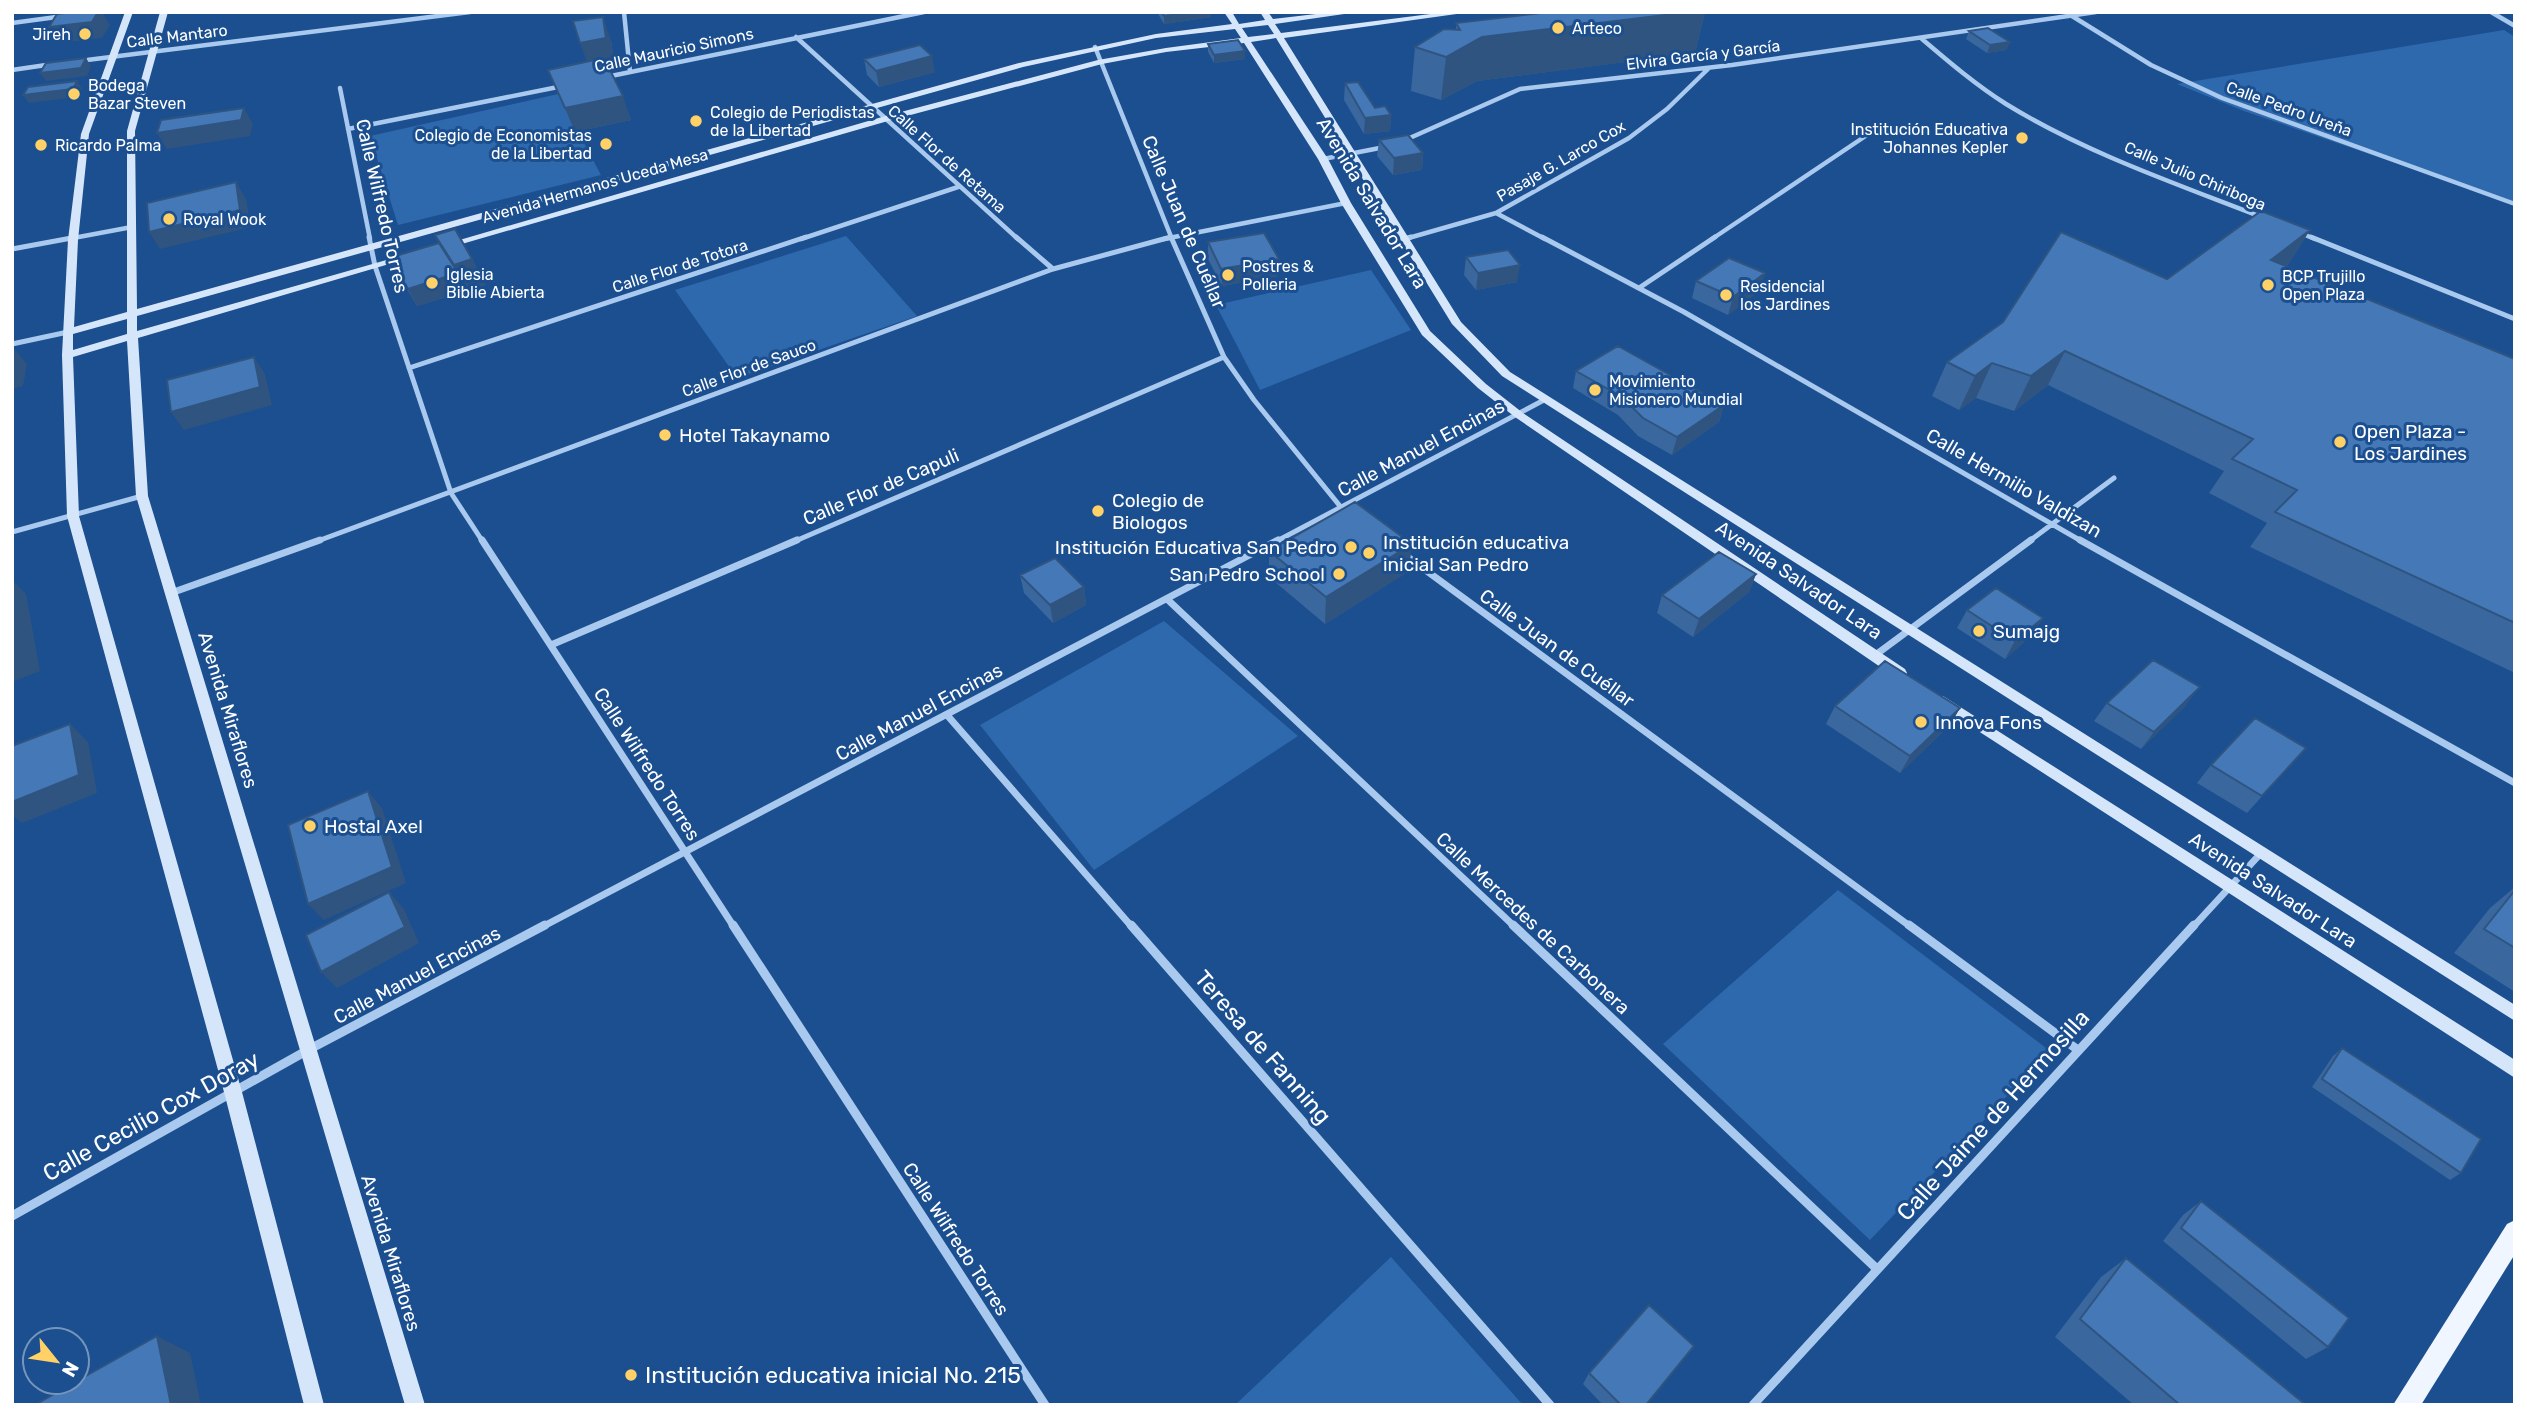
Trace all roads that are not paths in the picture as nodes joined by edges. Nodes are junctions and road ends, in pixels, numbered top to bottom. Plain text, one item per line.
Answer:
1 (129, 12) edge
2 (164, 12) edge
3 (470, 12) edge
4 (624, 12) edge
5 (924, 12) edge
6 (1228, 12) edge
7 (1354, 12) edge
8 (1467, 12) edge
9 (2096, 12) edge
10 (2491, 12) edge
11 (2069, 14) edge
12 (72, 15) edge
13 (1267, 17) edge
14 (12, 23) edge
15 (2515, 26) edge
16 (1237, 27) junction
17 (1279, 36) junction
18 (796, 37) junction
19 (1922, 39) junction
20 (1245, 40) junction
21 (1096, 47) junction
22 (152, 52) junction
23 (115, 56) junction
24 (76, 61) edge
25 (1101, 62) junction
26 (64, 63) edge
27 (1709, 68) junction
28 (12, 70) edge
29 (630, 72) junction
30 (598, 79) edge
31 (571, 84) edge
32 (340, 88) dead end
33 (872, 107) junction
34 (885, 119) junction
35 (348, 129) junction
36 (1876, 129) dead end
37 (1352, 154) junction
38 (1323, 159) junction
39 (958, 187) junction
40 (1346, 203) junction
41 (2515, 204) edge
42 (1496, 213) junction
43 (2274, 223) edge
44 (132, 227) junction
45 (2287, 228) edge
46 (1171, 237) junction
47 (1405, 239) junction
48 (72, 240) junction
49 (372, 247) junction
50 (12, 250) edge
51 (429, 251) edge
52 (415, 254) edge
53 (375, 266) junction
54 (1053, 269) junction
55 (1639, 288) junction
56 (132, 314) junction
57 (2515, 319) edge
58 (68, 332) junction
59 (132, 335) junction
60 (12, 344) edge
61 (67, 355) junction
62 (1224, 357) junction
63 (409, 368) junction
64 (1544, 401) junction
65 (1519, 415) junction
66 (2113, 478) dead end
67 (451, 493) junction
68 (142, 496) junction
69 (1341, 508) junction
70 (73, 516) junction
71 (1352, 516) edge
72 (2052, 524) junction
73 (12, 533) edge
74 (1397, 549) edge
75 (171, 593) junction
76 (1167, 599) junction
77 (1910, 631) junction
78 (551, 645) junction
79 (1874, 656) junction
80 (1908, 678) edge
81 (1931, 693) edge
82 (947, 715) junction
83 (2515, 783) edge
84 (686, 852) junction
85 (2262, 852) junction
86 (2228, 887) junction
87 (2515, 1014) edge
88 (308, 1050) junction
89 (2078, 1050) junction
90 (2515, 1070) edge
91 (233, 1092) junction
92 (12, 1216) edge
93 (2515, 1232) edge
94 (1877, 1269) junction
95 (314, 1405) edge
96 (415, 1405) edge
97 (1045, 1405) edge
98 (1550, 1405) edge
99 (1752, 1405) edge
100 (2406, 1405) edge

1 - 23 street
2 - 22 street, Avenida Miraflores
3 - 22 street, Calle Mantaro
4 - 29 street
5 - 18 street, Calle Mauricio Simons
6 - 16 street, Avenida Salvador Lara
7 - 13 street, Avenida Hermanos Uceda Mesa
8 - 17 street, Avenida Hermanos Uceda Mesa
9 - 11 street, Elvira García y García
10 - 15 street
11 - 19 street, Elvira García y García
11 - 41 street, Calle Pedro Ureña
12 - 14 street
13 - 16 street, Avenida Hermanos Uceda Mesa
13 - 17 street, Avenida Salvador Lara
16 - 20 street, Avenida Salvador Lara
16 - 21 street, Avenida Hermanos Uceda Mesa
17 - 20 street, Avenida Hermanos Uceda Mesa
17 - 37 street, Avenida Salvador Lara
18 - 29 street, Calle Mauricio Simons
18 - 33 street, Calle Flor de Retama
19 - 27 street, Elvira García y García
19 - 43 street, Calle Julio Chiriboga
20 - 25 street, Avenida Hermanos Uceda Mesa
20 - 38 street, Avenida Salvador Lara
21 - 25 street, Calle Juan de Cuéllar
21 - 33 street, Avenida Hermanos Uceda Mesa
22 - 23 street, Calle Mantaro
22 - 44 street, Avenida Miraflores
23 - 24 street, Calle Mantaro
23 - 48 street
25 - 34 street, Avenida Hermanos Uceda Mesa
25 - 46 street, Calle Juan de Cuéllar
26 - 28 street
27 - 37 street, Elvira García y García
27 - 42 street, Pasaje G. Larco Cox
29 - 30 street, Calle Mauricio Simons
31 - 35 street, Calle Mauricio Simons
32 - 35 street, Calle Wilfredo Torres
33 - 34 street, Calle Flor de Retama
33 - 49 street, Avenida Hermanos Uceda Mesa
34 - 39 street, Calle Flor de Retama
34 - 51 street, Avenida Hermanos Uceda Mesa
35 - 49 street, Calle Wilfredo Torres
36 - 55 street
37 - 38 street, Elvira García y García
37 - 47 street, Avenida Salvador Lara
38 - 40 street, Avenida Salvador Lara
39 - 54 street, Calle Flor de Retama
39 - 63 street, Calle Flor de Totora
40 - 46 street, Calle Flor de Sauco
40 - 65 street, Avenida Salvador Lara
42 - 47 street, Pasaje G. Larco Cox
42 - 55 street, Calle Hermilio Valdizan
44 - 48 street
44 - 56 street, Avenida Miraflores
45 - 57 street, Calle Julio Chiriboga
46 - 54 street, Calle Flor de Sauco
46 - 62 street, Calle Juan de Cuéllar
47 - 64 street, Avenida Salvador Lara
48 - 50 street
48 - 58 street
49 - 53 street, Calle Wilfredo Torres
49 - 56 street, Avenida Hermanos Uceda Mesa
52 - 53 street
53 - 59 street
53 - 63 street, Calle Wilfredo Torres
54 - 67 street, Calle Flor de Sauco
55 - 72 street, Calle Hermilio Valdizan
56 - 58 street, Avenida Hermanos Uceda Mesa
56 - 59 street, Avenida Miraflores
58 - 60 street
58 - 61 street
59 - 61 street
59 - 68 street, Avenida Miraflores
61 - 70 street
62 - 69 street, Calle Juan de Cuéllar
62 - 78 street, Calle Flor de Capuli
63 - 67 street, Calle Wilfredo Torres
64 - 65 street, Calle Manuel Encinas
64 - 77 street, Avenida Salvador Lara
65 - 69 street, Calle Manuel Encinas
65 - 79 street, Avenida Salvador Lara
66 - 72 street
67 - 75 street, Calle Flor de Sauco
67 - 78 street, Calle Wilfredo Torres
68 - 70 street
68 - 75 street, Avenida Miraflores
69 - 71 street, Calle Juan de Cuéllar
69 - 76 street, Calle Manuel Encinas
70 - 73 street
70 - 91 street
72 - 77 street
72 - 83 street, Calle Hermilio Valdizan
74 - 89 street, Calle Juan de Cuéllar
75 - 88 street, Avenida Miraflores
76 - 82 street, Calle Manuel Encinas
76 - 94 street, Calle Mercedes de Carbonera
77 - 79 street
77 - 85 street, Avenida Salvador Lara
78 - 84 street, Calle Wilfredo Torres
79 - 80 street, Avenida Salvador Lara
81 - 86 street, Avenida Salvador Lara
82 - 84 street, Calle Manuel Encinas
82 - 98 street, Teresa de Fanning
84 - 88 street, Calle Manuel Encinas
84 - 97 street, Calle Wilfredo Torres
85 - 86 street, Calle Jaime de Hermosilla
85 - 87 street, Avenida Salvador Lara
86 - 89 street, Calle Jaime de Hermosilla
86 - 90 street, Avenida Salvador Lara
88 - 91 street, Calle Cecilio Cox Doray
88 - 96 street, Avenida Miraflores
89 - 94 street, Calle Jaime de Hermosilla
91 - 92 street, Calle Cecilio Cox Doray
91 - 95 street
93 - 100 main road
94 - 99 street, Calle Jaime de Hermosilla

